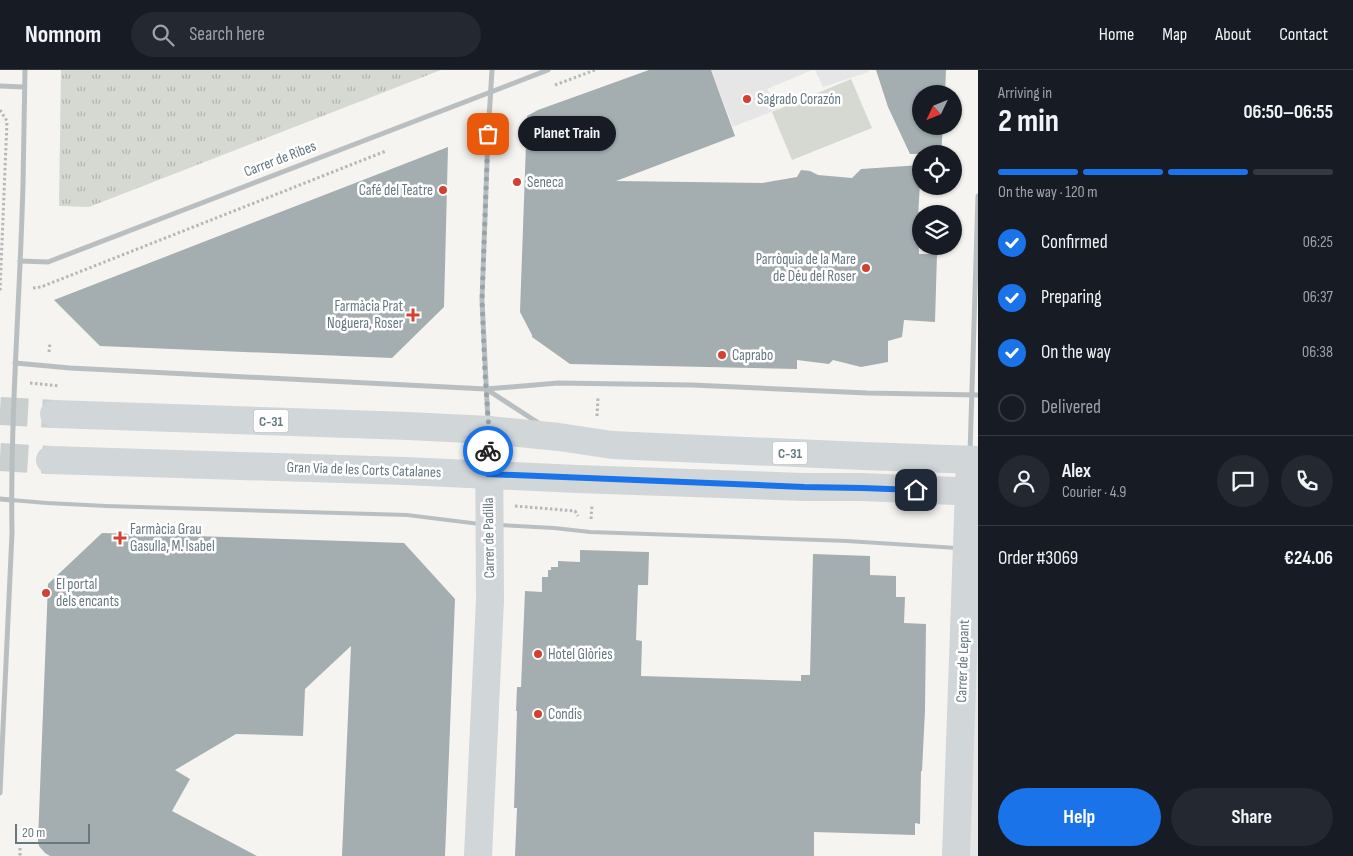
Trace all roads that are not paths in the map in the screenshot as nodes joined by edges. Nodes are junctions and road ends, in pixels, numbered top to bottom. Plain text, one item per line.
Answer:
1 (25, 70) edge
2 (492, 70) edge
3 (548, 70) edge
4 (0, 86) edge
5 (24, 87) junction
6 (491, 91) junction
7 (978, 196) edge
8 (20, 261) junction
9 (15, 363) junction
10 (486, 389) junction
11 (971, 394) junction
12 (978, 395) edge
13 (54, 414) tunnel mouth
14 (489, 430) junction
15 (551, 432) junction
16 (50, 460) tunnel mouth
17 (974, 460) edge
18 (488, 474) junction
19 (973, 492) edge
20 (0, 499) edge
21 (11, 500) junction
22 (490, 525) junction
23 (970, 548) junction
24 (0, 793) edge
25 (478, 856) edge
26 (956, 856) edge

1 - 5 street
2 - 6 street, Carrer de Padilla
3 - 6 street, Carrer de Ribes
4 - 5 street
5 - 8 street
6 - 8 street, Carrer de Ribes
6 - 10 street, Carrer de Padilla
7 - 11 street, Carrer de Lepant
8 - 9 street
9 - 10 street
9 - 21 street
10 - 11 street
10 - 14 street, Carrer de Padilla
10 - 15 street
11 - 12 street
11 - 17 street, Carrer de Lepant
13 - 14 main road, C-31
14 - 15 main road, C-31
14 - 18 main road, Carrer de Padilla
15 - 17 main road, C-31
16 - 18 main road, Gran Via de les Corts Catalanes / C-31
17 - 19 main road, Carrer de Lepant
18 - 19 main road, Gran Via de les Corts Catalanes / C-31
18 - 22 main road, Carrer de Padilla
19 - 23 main road, Carrer de Lepant
20 - 21 street
21 - 22 lane
21 - 24 street
22 - 23 lane
22 - 25 main road, Carrer de Padilla
23 - 26 main road, Carrer de Lepant

